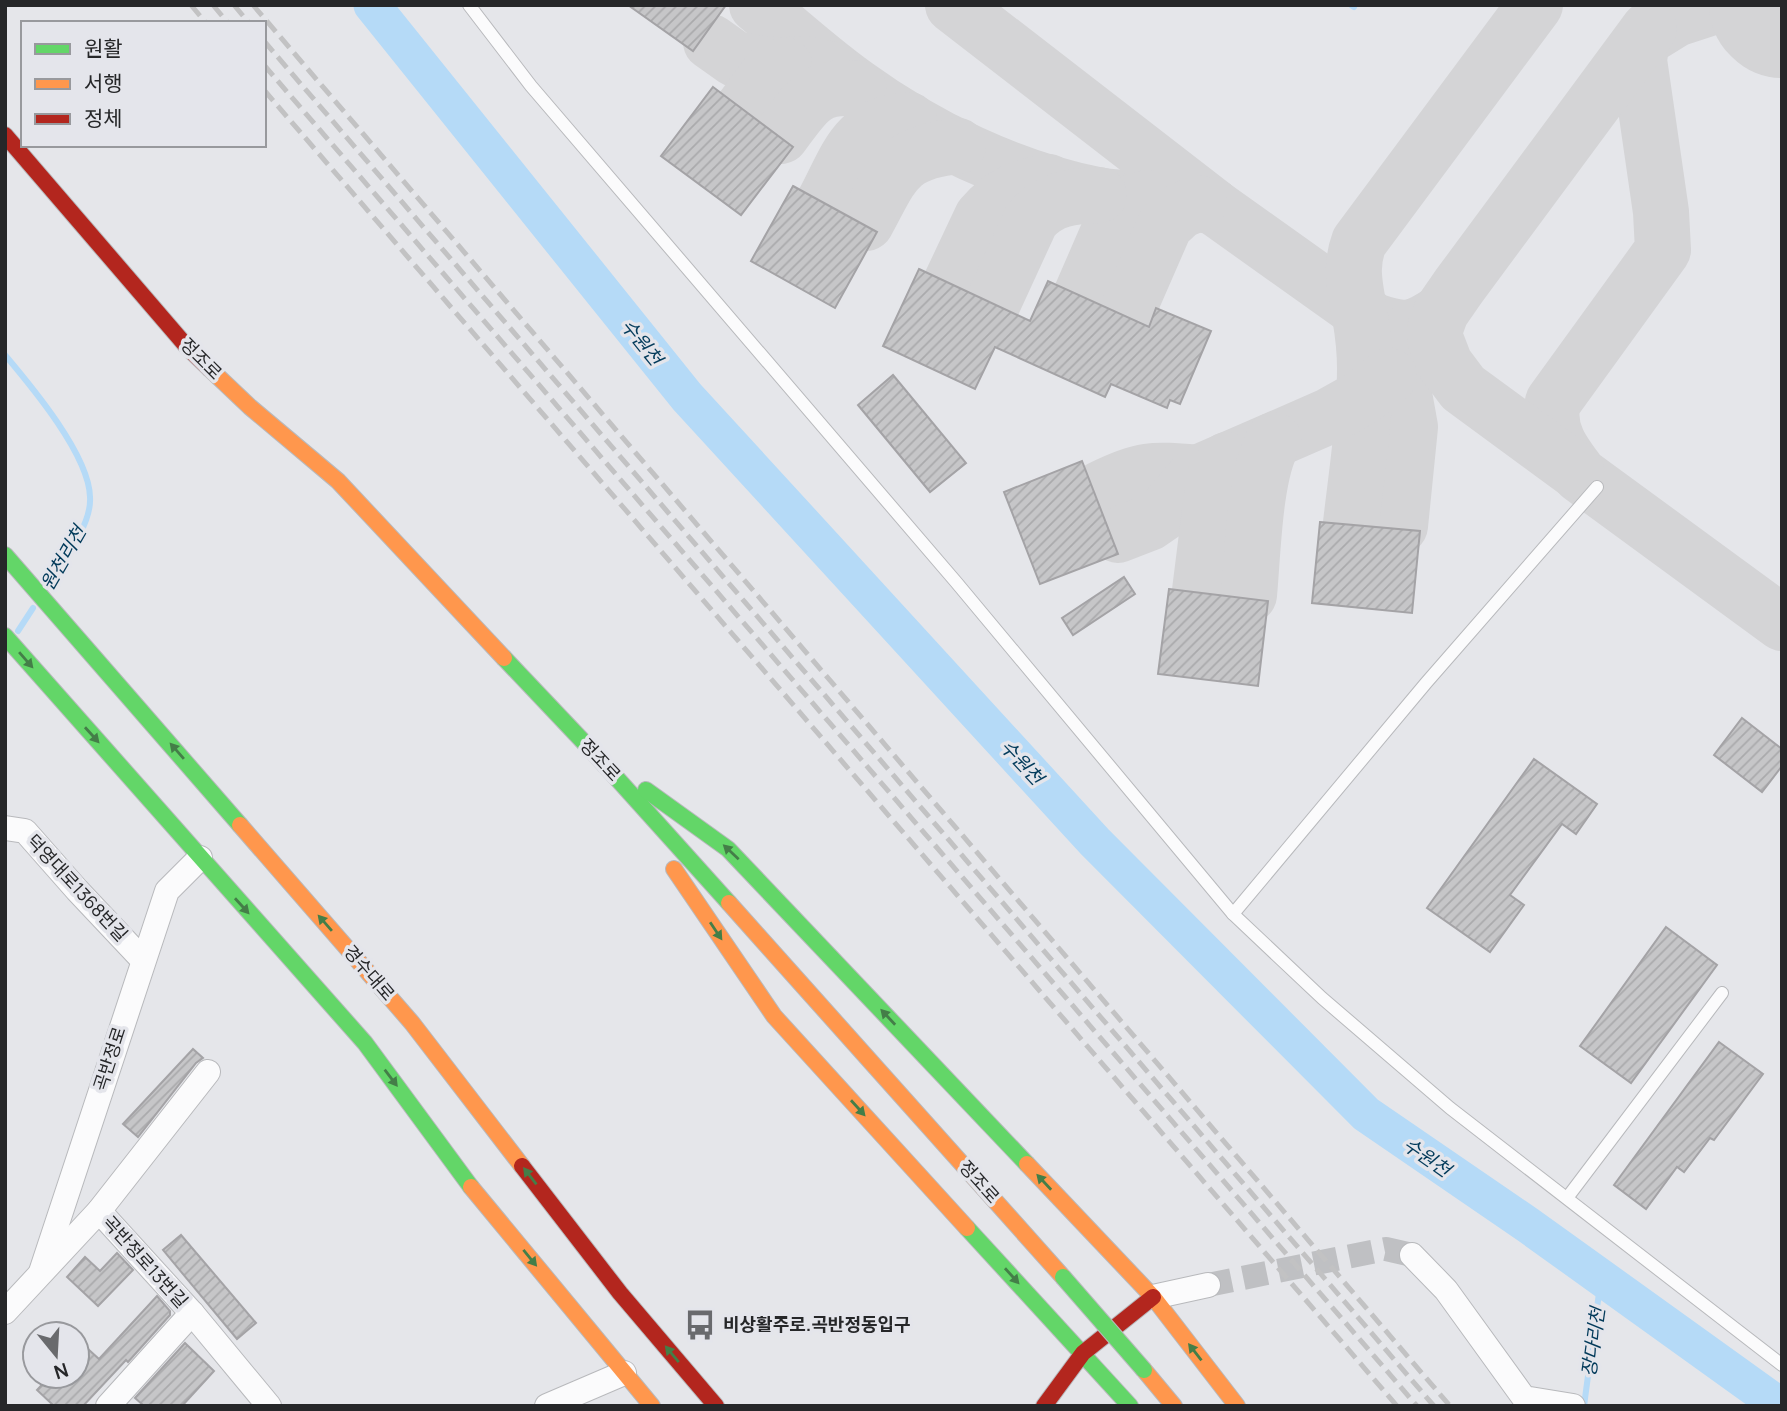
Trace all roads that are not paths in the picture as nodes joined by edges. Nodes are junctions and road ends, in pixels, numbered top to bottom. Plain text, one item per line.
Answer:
1 (469, 5) edge
2 (5, 135) edge
3 (1597, 487) dead end
4 (5, 555) edge
5 (5, 636) edge
6 (595, 754) junction
7 (5, 828) edge
8 (200, 859) junction
9 (1233, 914) junction
10 (142, 959) junction
11 (1722, 993) dead end
12 (208, 1072) dead end
13 (1567, 1198) junction
14 (99, 1211) junction
15 (1412, 1255) tunnel mouth
16 (41, 1272) junction
17 (1208, 1285) tunnel mouth
18 (1153, 1297) junction
19 (1034, 1300) junction
20 (5, 1312) edge
21 (192, 1313) junction
22 (1052, 1343) dead end
23 (1083, 1353) junction
24 (1782, 1365) edge
25 (624, 1373) junction
26 (1045, 1381) dead end
27 (108, 1406) edge
28 (269, 1406) edge
29 (547, 1406) edge
30 (641, 1406) edge
31 (652, 1406) edge
32 (716, 1406) edge
33 (1042, 1406) edge
34 (1130, 1406) edge
35 (1174, 1406) edge
36 (1237, 1406) edge
37 (1573, 1406) edge

1 - 9 lane
2 - 6 street, 정조로
3 - 9 lane
32 -> 4 street, 경수대로
5 -> 8 street
18 -> 6 street
6 -> 19 street
6 - 35 street, 정조로, bridge
7 - 10 street, 덕영대로1368번길
8 - 10 street, 곡반정로
8 -> 25 street
9 - 13 lane
10 - 16 street, 곡반정로
11 - 13 lane
12 - 14 street, 곡반정로
13 - 24 lane
14 - 16 street, 곡반정로
14 - 21 street, 곡반정로13번길
15 - 37 street
16 - 20 street, 곡반정로
17 - 18 street
18 - 23 street
36 -> 18 street
19 - 22 street
19 - 23 street
21 - 27 street, 곡반정로13번길
21 - 28 street, 곡반정로13번길
23 - 33 street
23 - 34 street
25 - 29 street
25 - 30 street
25 - 31 street
26 - 33 street

